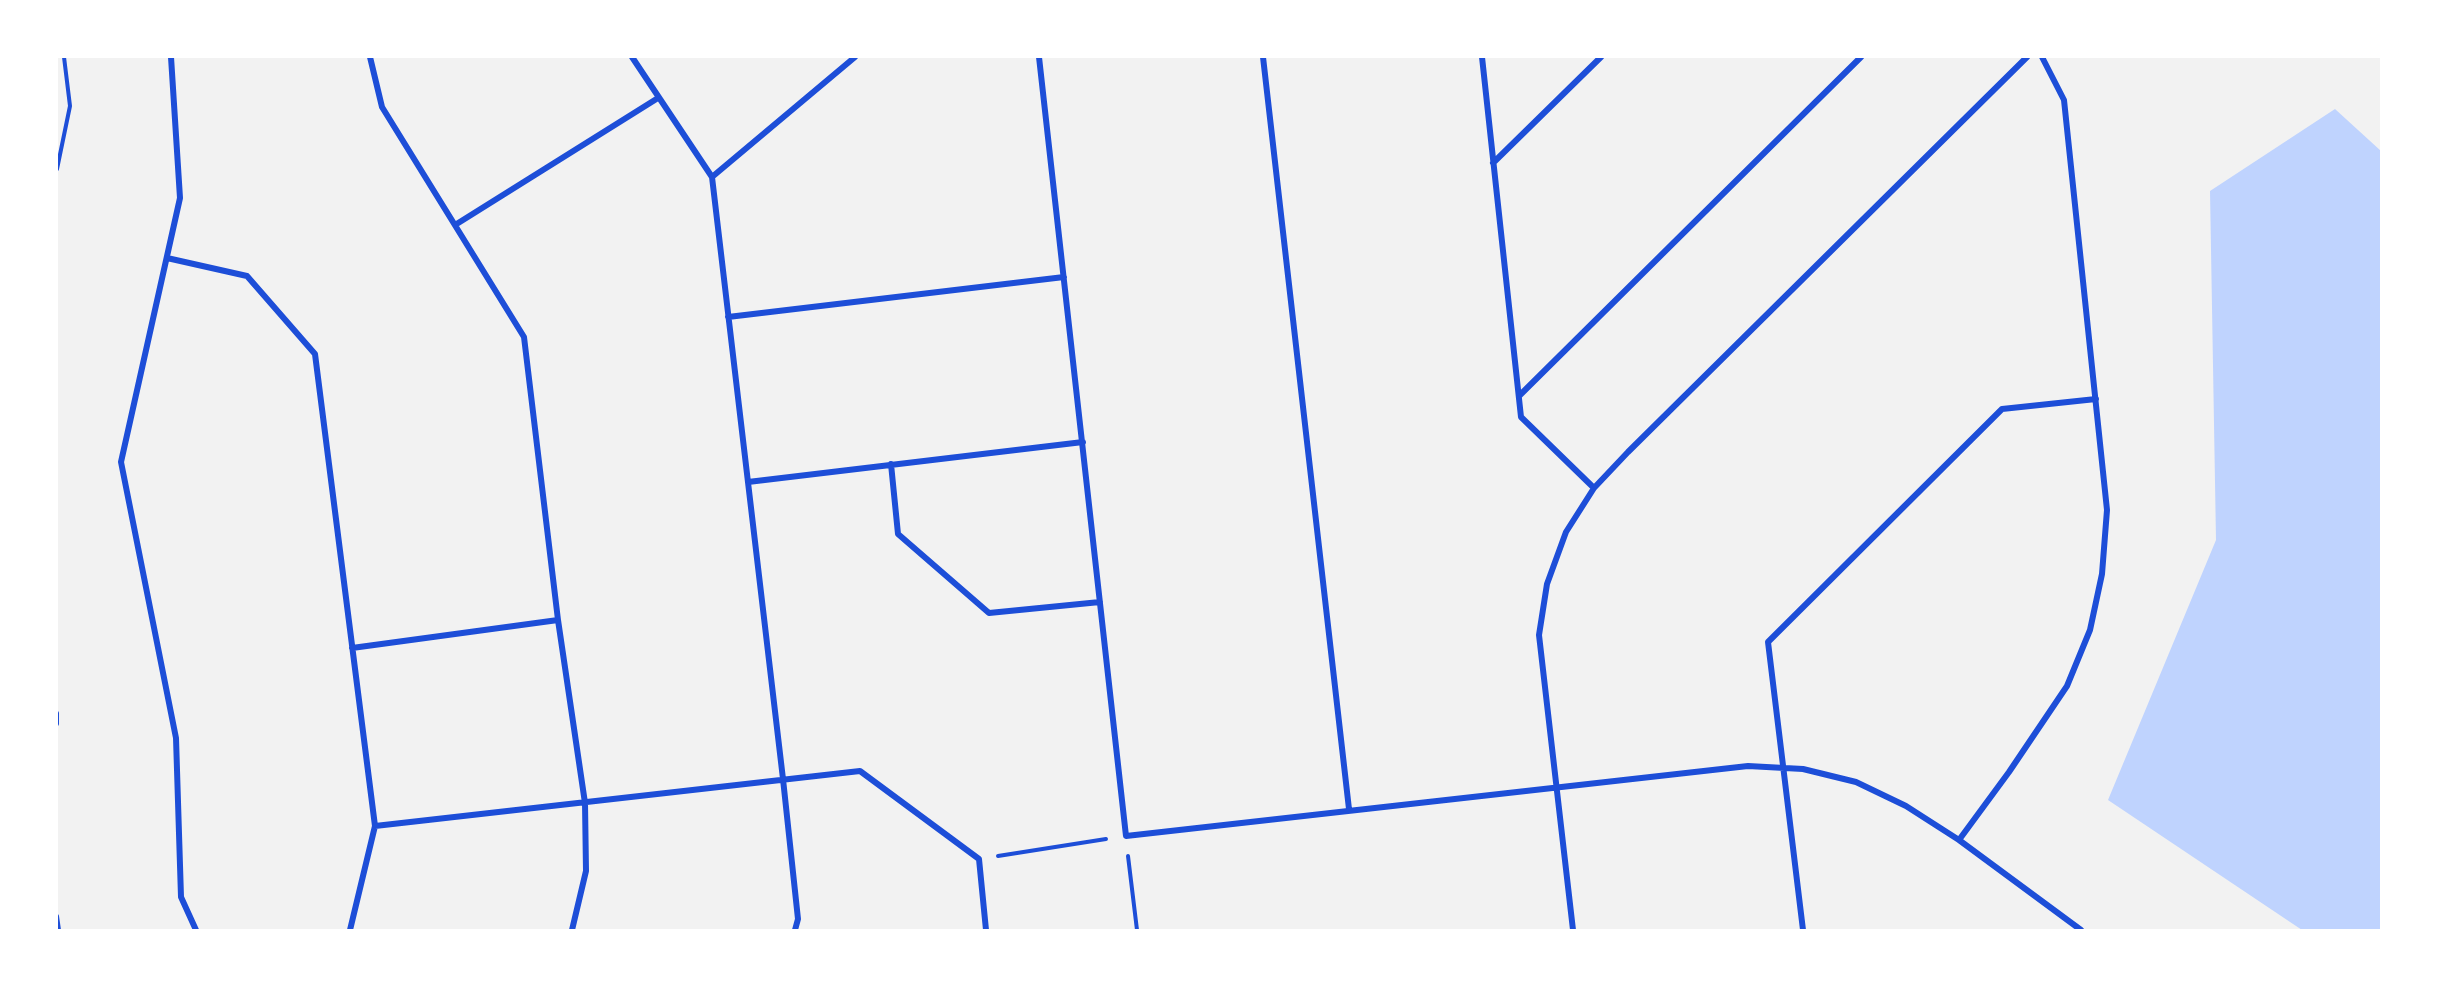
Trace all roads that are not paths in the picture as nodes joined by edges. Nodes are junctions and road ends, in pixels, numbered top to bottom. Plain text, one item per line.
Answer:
1 (171, 57) edge
2 (369, 57) edge
3 (632, 57) edge
4 (855, 57) edge
5 (1039, 57) edge
6 (1263, 57) edge
7 (1482, 57) edge
8 (1601, 57) edge
9 (1861, 57) edge
10 (2027, 57) edge
11 (2042, 57) edge
12 (658, 98) junction
13 (1493, 163) junction
14 (712, 177) junction
15 (455, 225) junction
16 (167, 258) junction
17 (1064, 277) junction
18 (728, 317) junction
19 (1519, 396) junction
20 (2096, 399) junction
21 (1083, 442) junction
22 (891, 464) junction
23 (748, 482) junction
24 (1594, 488) junction
25 (1101, 602) junction
26 (558, 620) junction
27 (352, 648) junction
28 (1784, 767) junction
29 (783, 779) junction
30 (1555, 787) junction
31 (585, 803) junction
32 (1349, 809) junction
33 (375, 826) junction
34 (1959, 840) junction
35 (196, 930) edge
36 (350, 930) edge
37 (572, 930) edge
38 (795, 930) edge
39 (986, 930) edge
40 (1573, 930) edge
41 (1803, 930) edge
42 (2081, 930) edge

1 - 16 street
2 - 15 street
3 - 12 street
4 - 14 street
5 - 17 street
6 - 32 street
7 - 13 street
8 - 13 street
9 - 19 street
10 - 24 street
11 - 20 street
12 - 14 street
12 - 15 street
13 - 19 street
14 - 18 street
15 - 26 street
16 - 27 street
16 - 35 street
17 - 18 street
17 - 21 street
18 - 23 street
19 - 24 street
20 - 28 street
20 - 34 street
21 - 22 street
21 - 25 street
22 - 23 street
22 - 25 street
23 - 29 street
24 - 30 street
25 - 32 street
26 - 27 street
26 - 31 street
27 - 33 street
28 - 30 street
28 - 34 street
28 - 41 street
29 - 31 street
29 - 38 street
29 - 39 street
30 - 32 street
30 - 40 street
31 - 33 street
31 - 37 street
33 - 36 street
34 - 42 street

